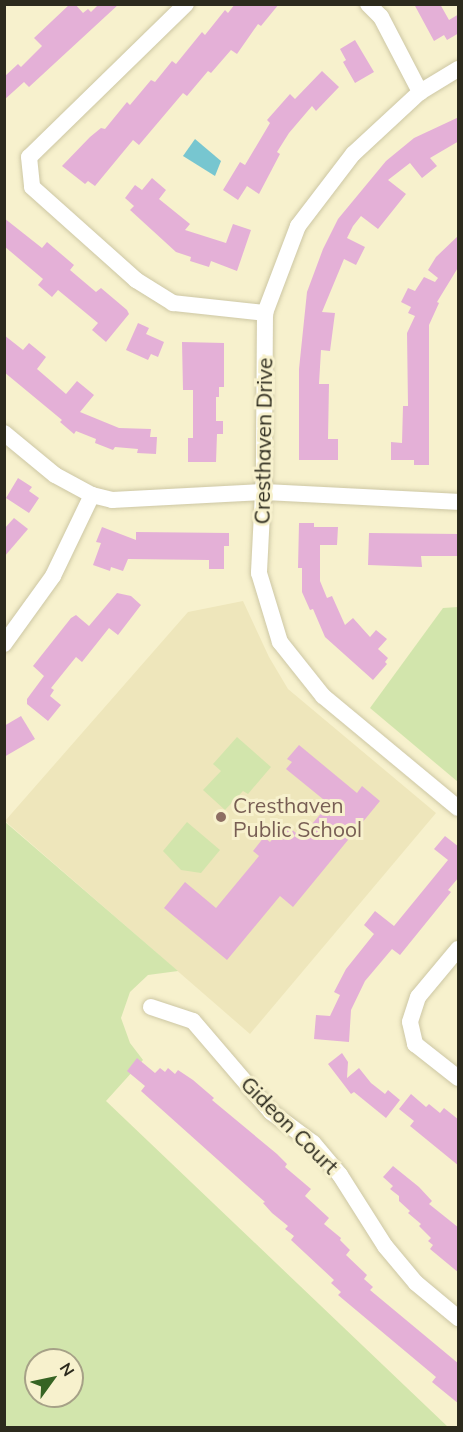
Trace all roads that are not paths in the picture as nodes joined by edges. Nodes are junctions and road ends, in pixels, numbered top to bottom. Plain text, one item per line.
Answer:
1 (186, 4) edge
2 (368, 4) edge
3 (459, 69) edge
4 (420, 92) junction
5 (264, 313) junction
6 (4, 433) edge
7 (263, 492) junction
8 (92, 495) junction
9 (459, 502) edge
10 (4, 644) edge
11 (459, 808) edge
12 (459, 949) edge
13 (151, 1007) dead end
14 (459, 1078) edge
15 (459, 1318) edge

1 - 5 street
2 - 4 street
3 - 4 street, Cresthaven Drive
4 - 5 street, Cresthaven Drive
5 - 7 street, Cresthaven Drive
6 - 8 street
7 - 8 street
7 - 9 street
7 - 11 street, Cresthaven Drive
8 - 10 street
12 - 14 street
13 - 15 street, Gideon Court

